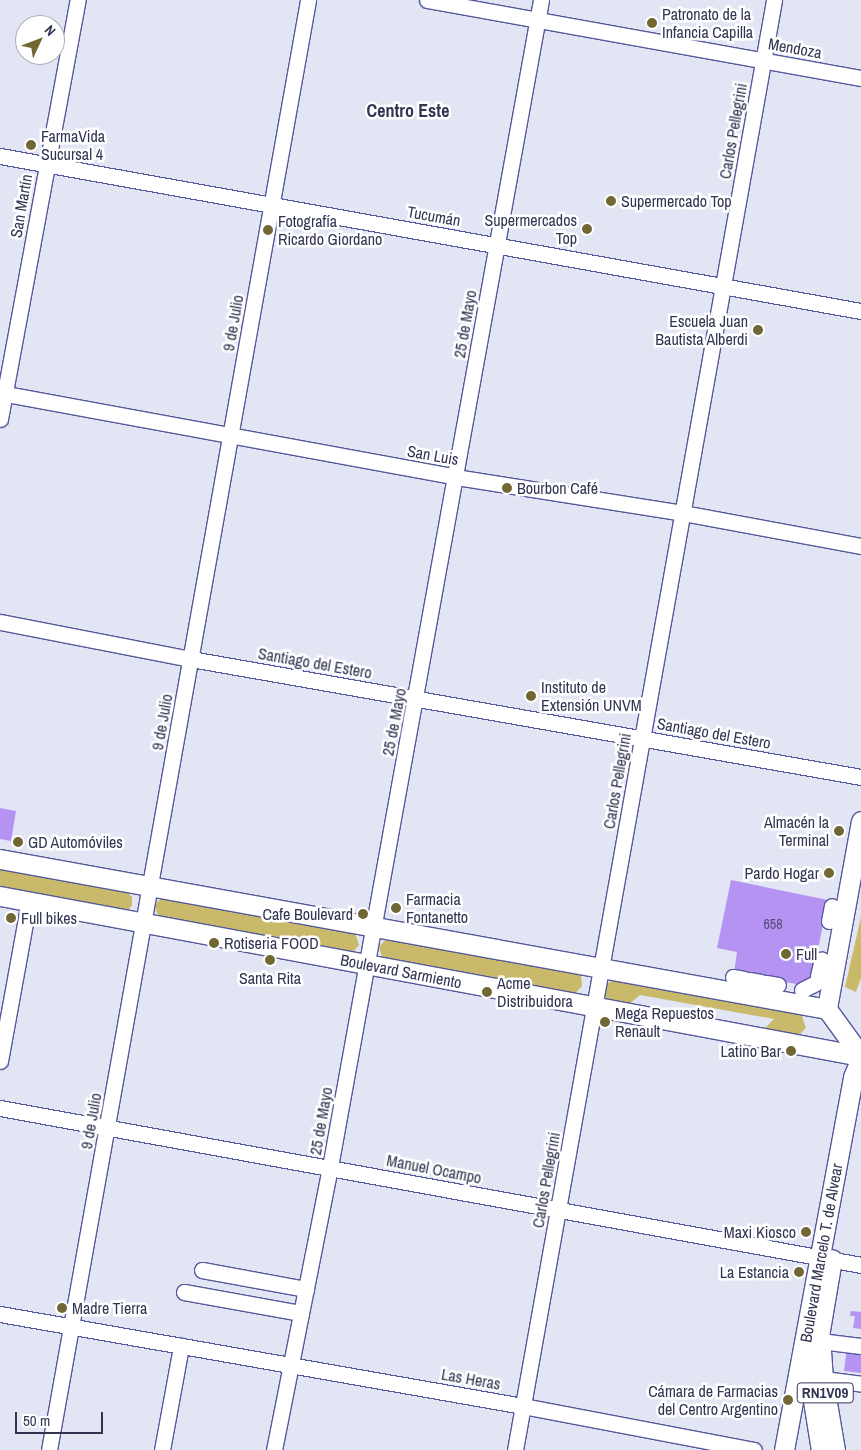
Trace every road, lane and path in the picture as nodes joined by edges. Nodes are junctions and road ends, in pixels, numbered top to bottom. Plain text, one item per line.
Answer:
1 (78, 0) edge
2 (308, 0) edge
3 (427, 0) edge
4 (541, 0) edge
5 (774, 0) edge
6 (537, 20) junction
7 (763, 60) junction
8 (861, 78) edge
9 (0, 156) edge
10 (47, 164) junction
11 (271, 205) junction
12 (497, 246) junction
13 (723, 286) junction
14 (861, 311) edge
15 (2, 393) edge
16 (0, 418) edge
17 (230, 436) junction
18 (456, 477) junction
19 (683, 513) junction
20 (861, 546) edge
21 (0, 622) edge
22 (191, 659) junction
23 (416, 697) junction
24 (643, 738) junction
25 (861, 777) edge
26 (861, 821) edge
27 (0, 859) edge
28 (150, 888) junction
29 (0, 896) edge
30 (29, 902) junction
31 (145, 923) junction
32 (373, 928) junction
33 (823, 953) dead end
34 (366, 964) junction
35 (602, 970) junction
36 (802, 990) dead end
37 (595, 1007) junction
38 (827, 1009) junction
39 (861, 1057) edge
40 (0, 1061) edge
41 (861, 1090) edge
42 (0, 1108) edge
43 (108, 1128) junction
44 (330, 1167) junction
45 (559, 1211) junction
46 (825, 1259) junction
47 (861, 1265) edge
48 (202, 1270) dead end
49 (306, 1290) junction
50 (184, 1292) dead end
51 (301, 1313) junction
52 (0, 1314) edge
53 (73, 1328) junction
54 (816, 1338) junction
55 (181, 1346) junction
56 (861, 1346) edge
57 (291, 1366) junction
58 (816, 1381) junction
59 (861, 1384) edge
60 (523, 1406) junction
61 (49, 1450) edge
62 (162, 1450) edge
63 (274, 1450) edge
64 (515, 1450) edge
65 (754, 1450) edge
66 (784, 1450) edge
67 (797, 1450) edge
68 (821, 1450) edge
69 (835, 1450) edge

1 - 10 street, San Martín
2 - 11 street, 9 de Julio
3 - 6 street, Mendoza
4 - 6 street, 25 de Mayo
5 - 7 street, Carlos Pellegrini
6 - 7 street, Mendoza
6 - 12 street, 25 de Mayo
7 - 8 street, Mendoza
7 - 13 street, Carlos Pellegrini
9 - 10 street, Tucumán
10 - 11 street, Tucumán
10 - 15 street, San Martín
11 - 12 street, Tucumán
11 - 17 street, 9 de Julio
12 - 13 street, Tucumán
12 - 18 street, 25 de Mayo
13 - 14 street, Tucumán
13 - 19 street, Carlos Pellegrini
15 - 16 street, San Martín
15 - 17 street, San Luis
17 - 18 street, San Luis
17 - 22 street, 9 de Julio
18 - 19 street, San Luis
18 - 23 street, 25 de Mayo
19 - 20 street, San Luis
19 - 24 street, Carlos Pellegrini
21 - 22 street, Santiago del Estero
22 - 23 street, Santiago del Estero
22 - 28 street, 9 de Julio
23 - 24 street, Santiago del Estero
23 - 32 street, 25 de Mayo
24 - 25 street, Santiago del Estero
24 - 35 street, Carlos Pellegrini
26 - 38 main road
27 - 28 main road
28 - 31 street, 9 de Julio
28 - 32 main road
29 - 30 main road, Boulevard Sarmiento
30 - 31 main road, Boulevard Sarmiento
30 - 40 street
31 - 34 main road, Boulevard Sarmiento
31 - 43 street, 9 de Julio
32 - 34 street, 25 de Mayo
32 - 35 main road
33 - 36 street
34 - 37 main road, Boulevard Sarmiento
34 - 44 street, 25 de Mayo
35 - 37 street, Carlos Pellegrini
35 - 38 main road
37 - 39 main road, Boulevard Sarmiento
37 - 45 street, Carlos Pellegrini
38 - 39 main road
39 - 46 main road, Boulevard Marcelo T. de Alvear / RN1V09
41 - 46 main road, Boulevard Marcelo T. de Alvear / RN1V09
42 - 43 street, Manuel Ocampo
43 - 44 street, Manuel Ocampo
43 - 53 street, 9 de Julio
44 - 45 street, Manuel Ocampo
44 - 49 street, 25 de Mayo
45 - 46 street, Manuel Ocampo
45 - 60 street, Carlos Pellegrini
46 - 47 street, Manuel Ocampo
46 - 54 main road, Boulevard Marcelo T. de Alvear / RN1V09
48 - 49 street
49 - 51 street, 25 de Mayo
50 - 51 street
51 - 57 street, 25 de Mayo
52 - 53 street, Las Heras
53 - 55 street, Las Heras
53 - 61 street, 9 de Julio
54 - 56 street
54 - 58 main road, RN1V09
54 - 66 main road, Boulevard Marcelo T. de Alvear
55 - 57 street, Las Heras
55 - 62 street
57 - 60 street, Las Heras
57 - 63 street, 25 de Mayo
58 - 59 street
58 - 67 main road
58 - 68 main road, RN1V09
58 - 69 main road, RN1V09
60 - 64 street, Carlos Pellegrini
60 - 65 street, Las Heras

